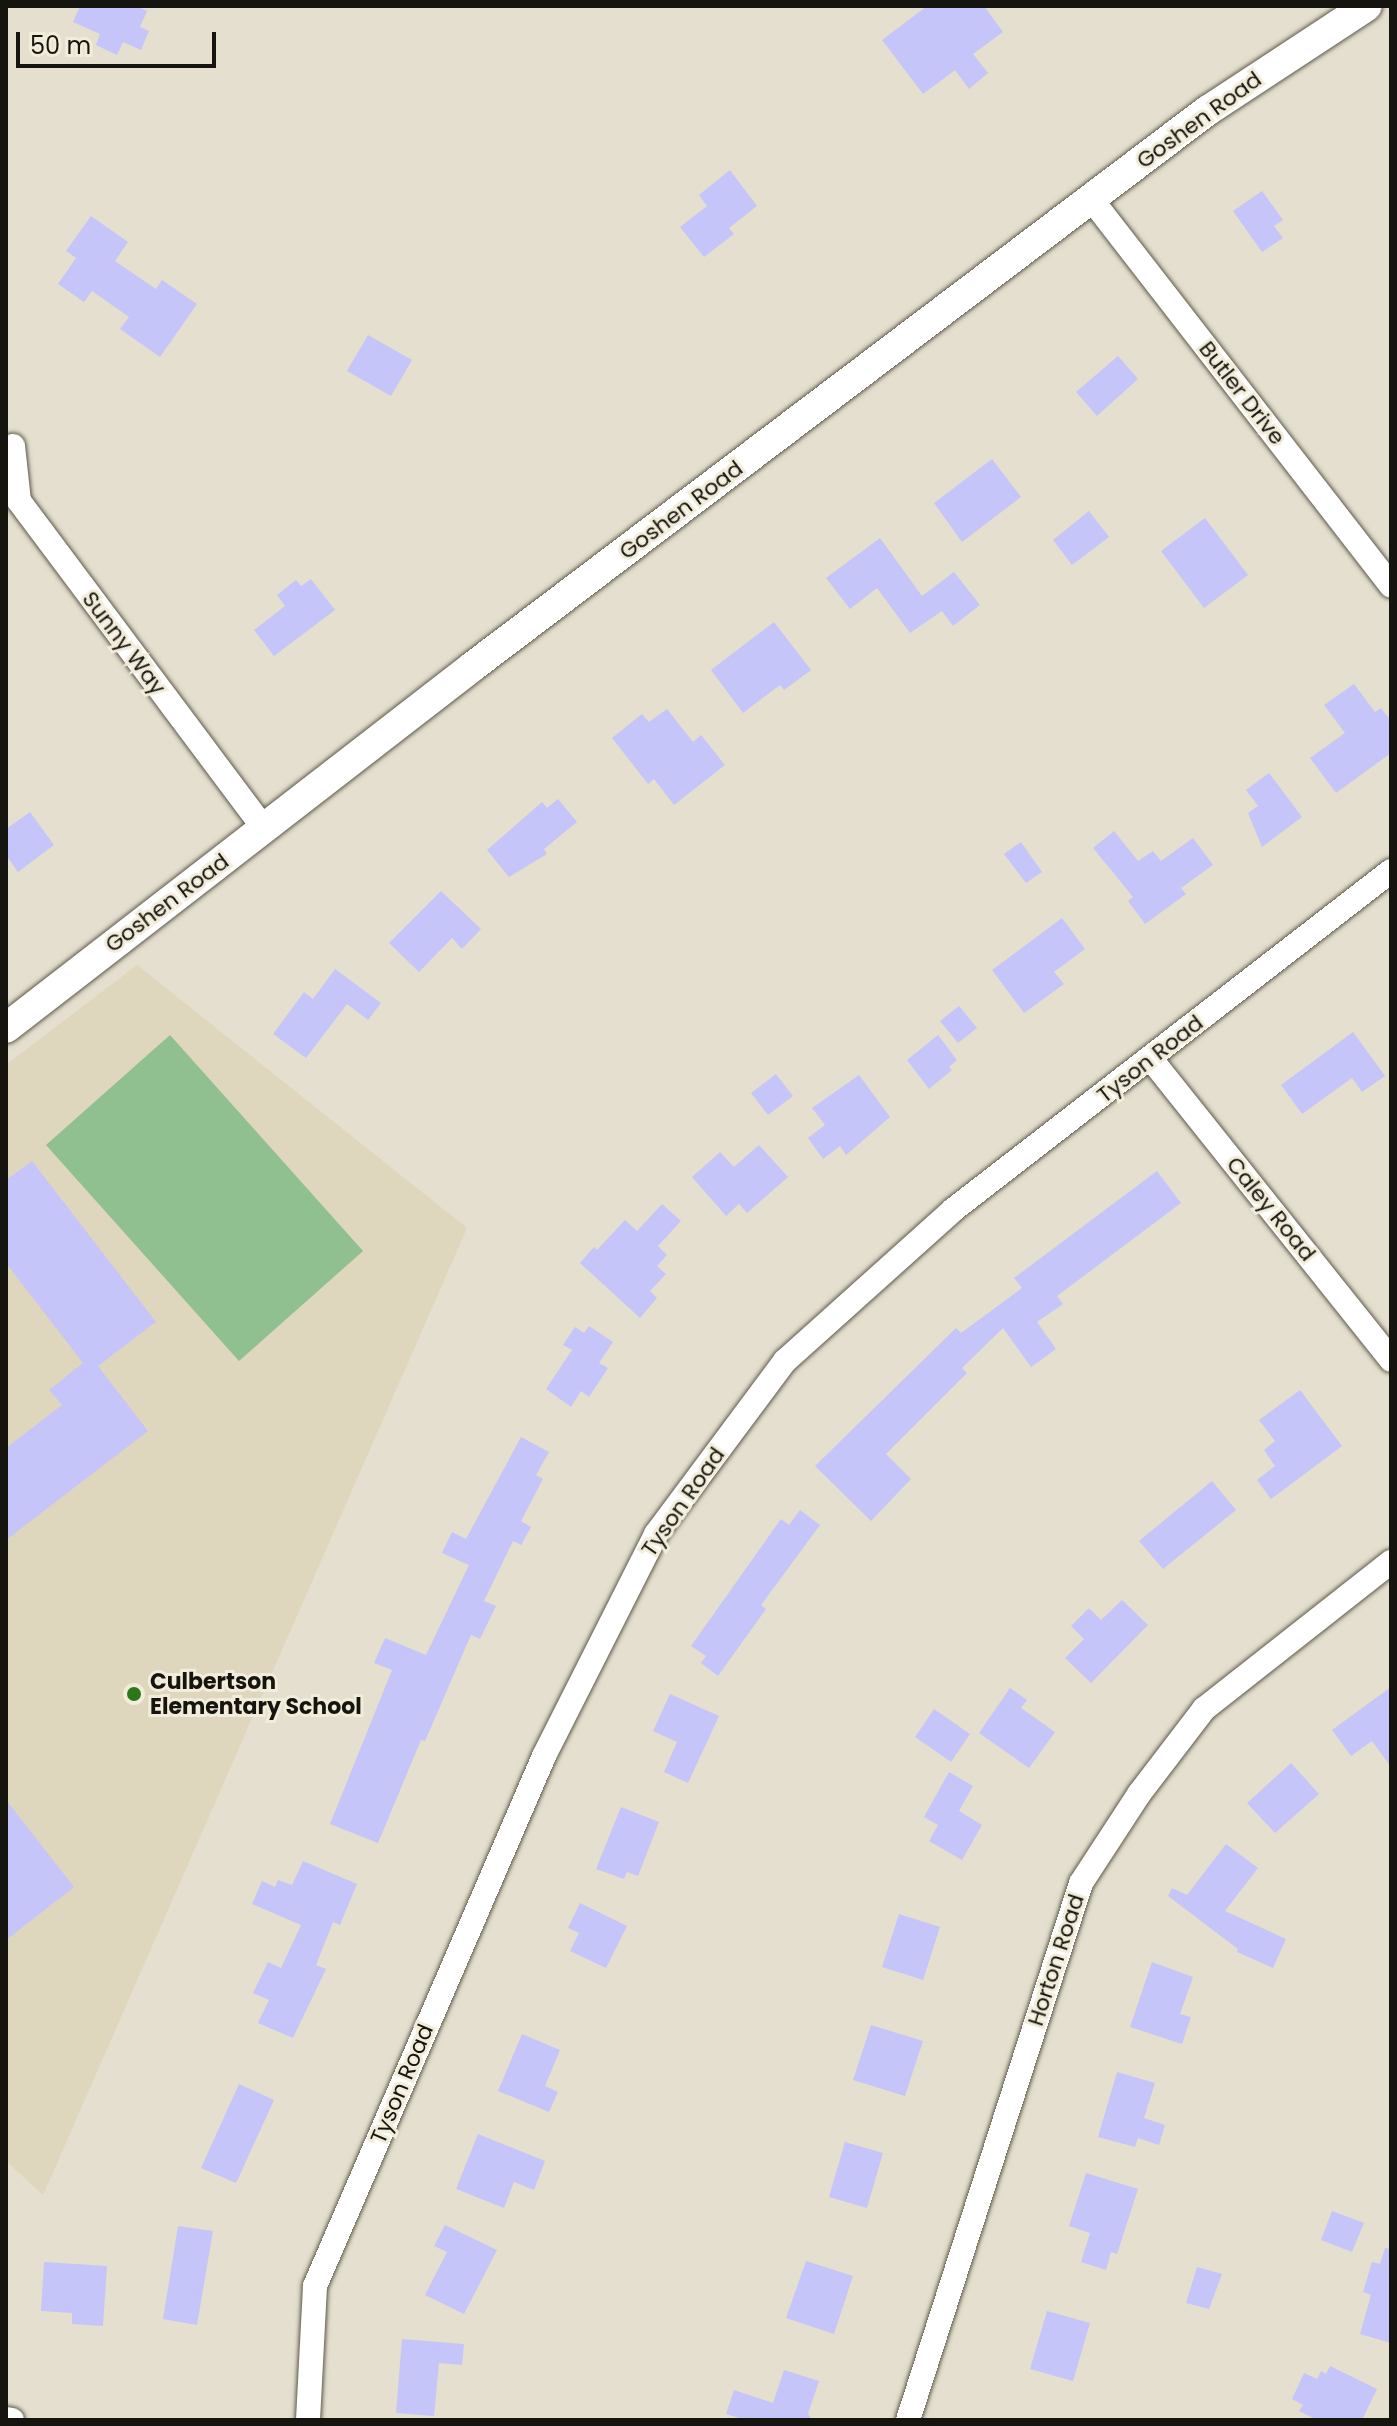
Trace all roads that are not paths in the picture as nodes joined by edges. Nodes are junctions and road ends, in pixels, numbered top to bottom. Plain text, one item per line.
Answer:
1 (1367, 6) edge
2 (1092, 200) junction
3 (13, 446) dead end
4 (1391, 586) edge
5 (263, 827) junction
6 (1391, 871) edge
7 (6, 1028) edge
8 (1151, 1059) junction
9 (1391, 1360) edge
10 (1391, 1562) edge
11 (6, 2419) edge
12 (12, 2420) edge
13 (308, 2420) edge
14 (908, 2420) edge

1 - 2 street, Goshen Road
2 - 4 street, Butler Drive
2 - 5 street, Goshen Road
3 - 5 street, Sunny Way
5 - 7 street, Goshen Road
6 - 8 street, Tyson Road
8 - 9 street, Caley Road
8 - 13 street, Tyson Road
10 - 14 street, Horton Road
11 - 12 street

